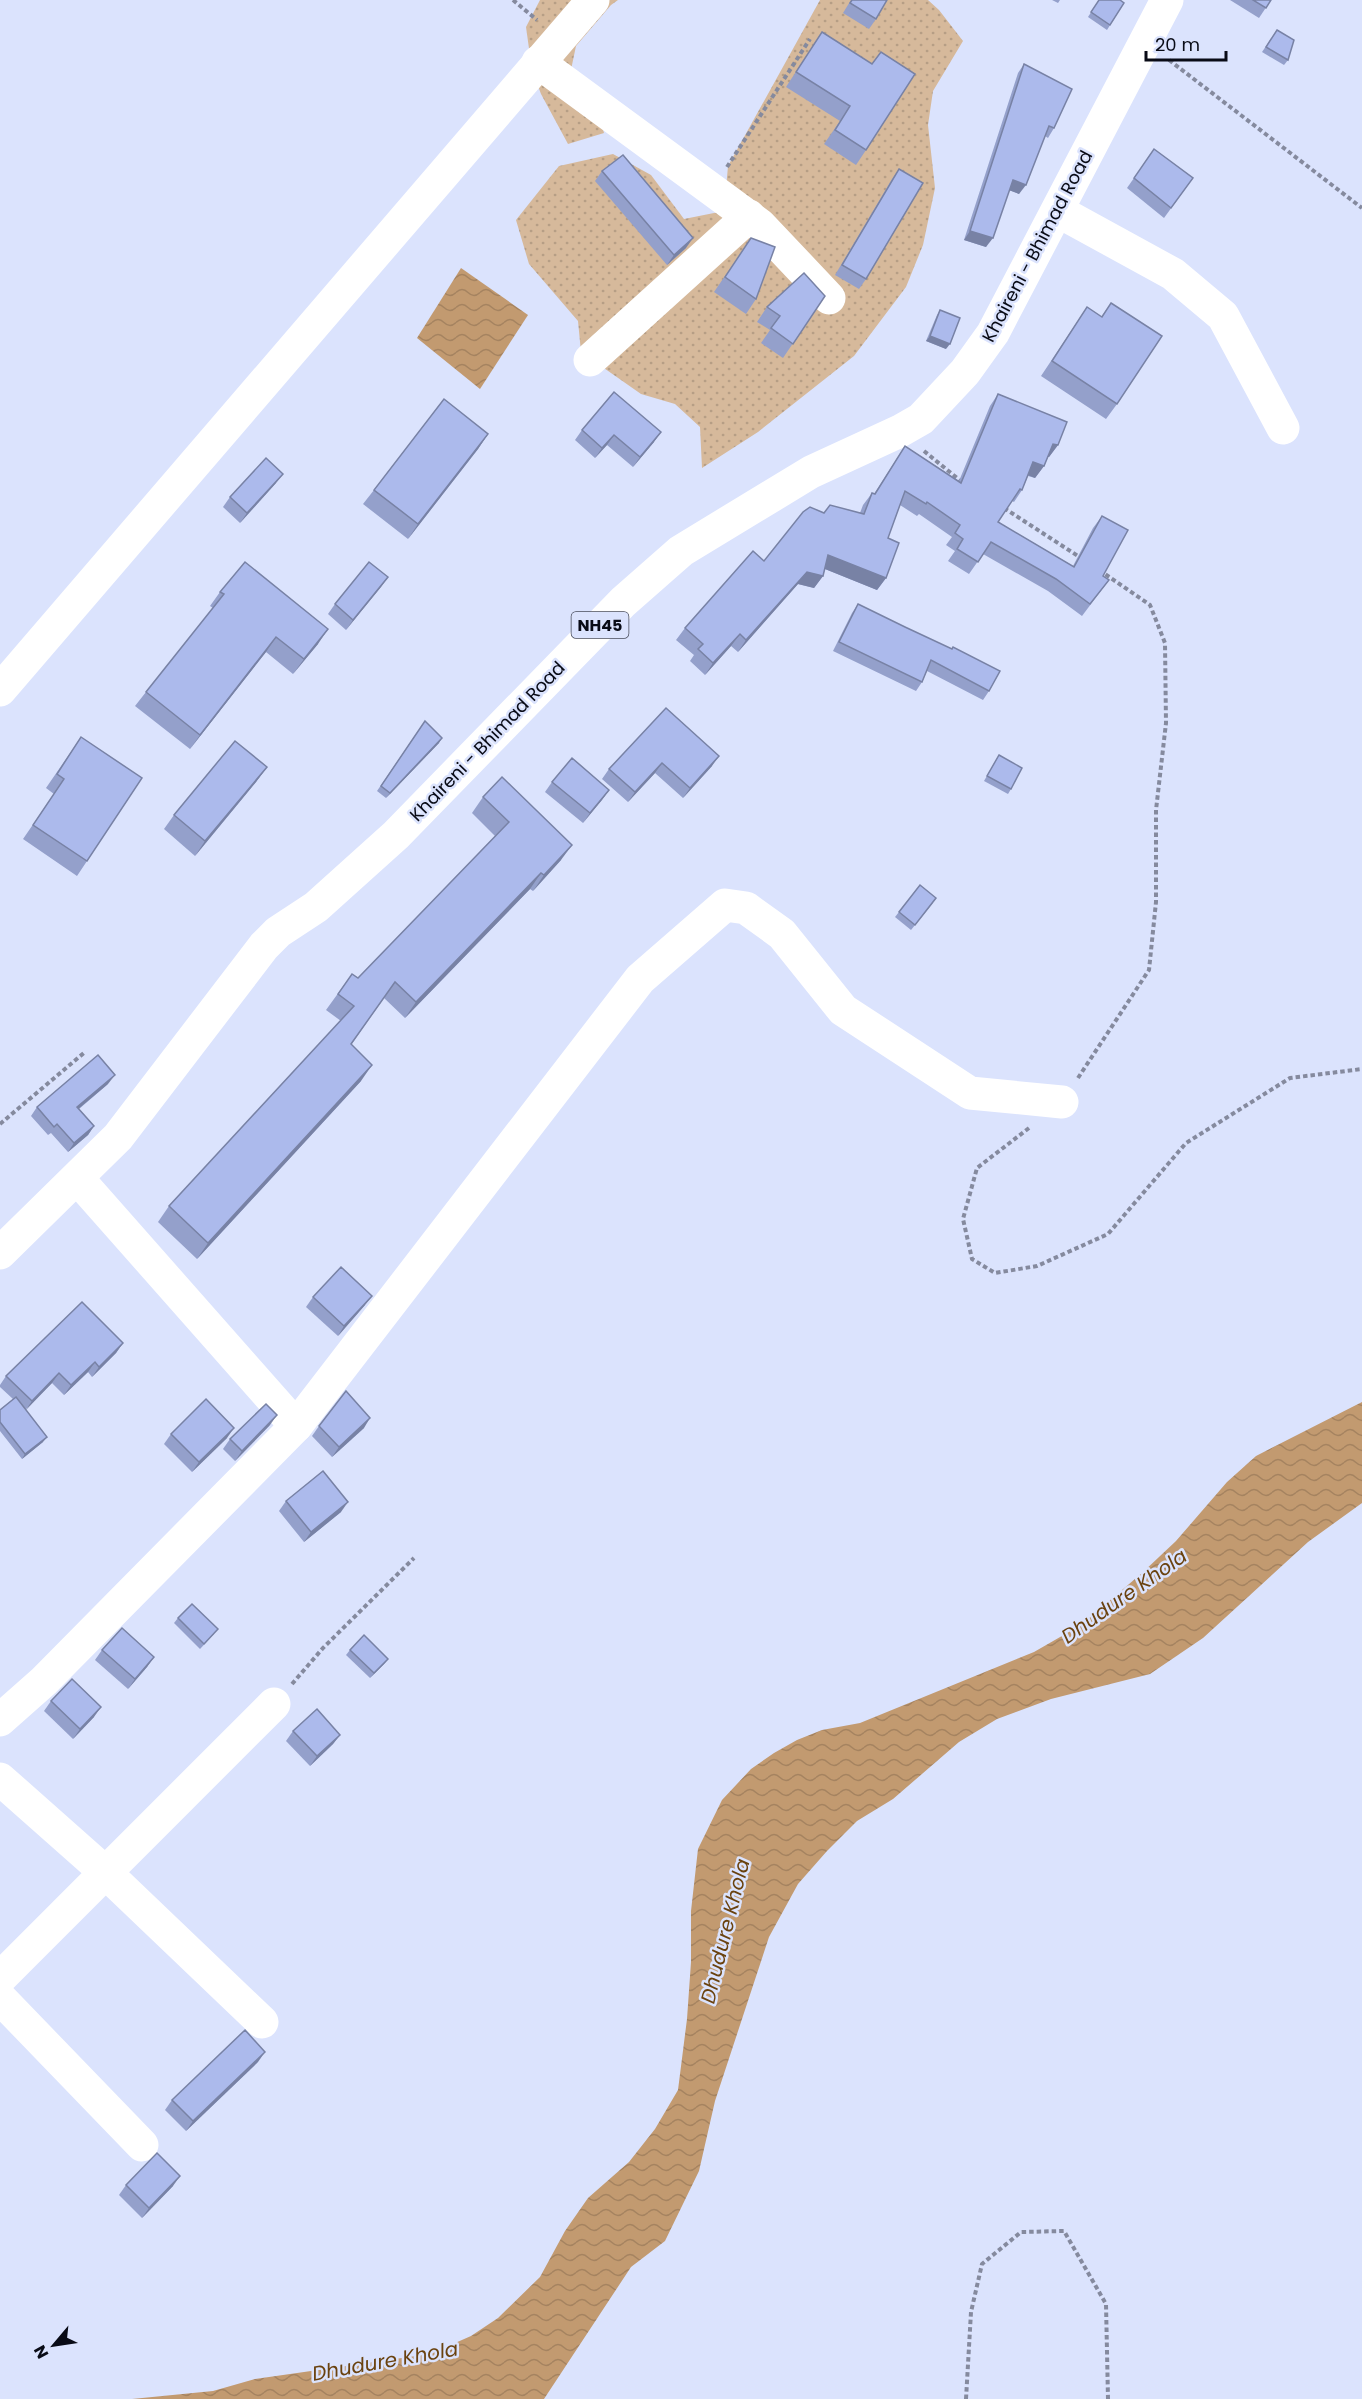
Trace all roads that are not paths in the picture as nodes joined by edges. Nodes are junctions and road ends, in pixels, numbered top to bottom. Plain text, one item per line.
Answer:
1 (593, 0) edge
2 (1167, 0) edge
3 (538, 62) junction
4 (1058, 211) junction
5 (749, 216) junction
6 (829, 298) dead end
7 (590, 360) dead end
8 (1283, 428) dead end
9 (0, 690) edge
10 (1062, 1102) road end
11 (78, 1179) junction
12 (0, 1253) edge
13 (296, 1426) junction
14 (274, 1704) road end
15 (0, 1720) edge
16 (0, 1779) edge
17 (105, 1872) junction
18 (0, 1977) edge
19 (0, 1998) edge
20 (262, 2022) dead end
21 (142, 2145) dead end

1 - 3 street
2 - 4 street, Khaireni - Bhimad Road / NH45
3 - 5 street
3 - 9 street
4 - 8 street
4 - 11 street, Khaireni - Bhimad Road / NH45
5 - 6 street
5 - 7 street
10 - 13 street
11 - 12 street, Khaireni - Bhimad Road / NH45
11 - 13 street
13 - 15 street
14 - 17 street
16 - 17 street
17 - 18 street
17 - 20 street
19 - 21 street

